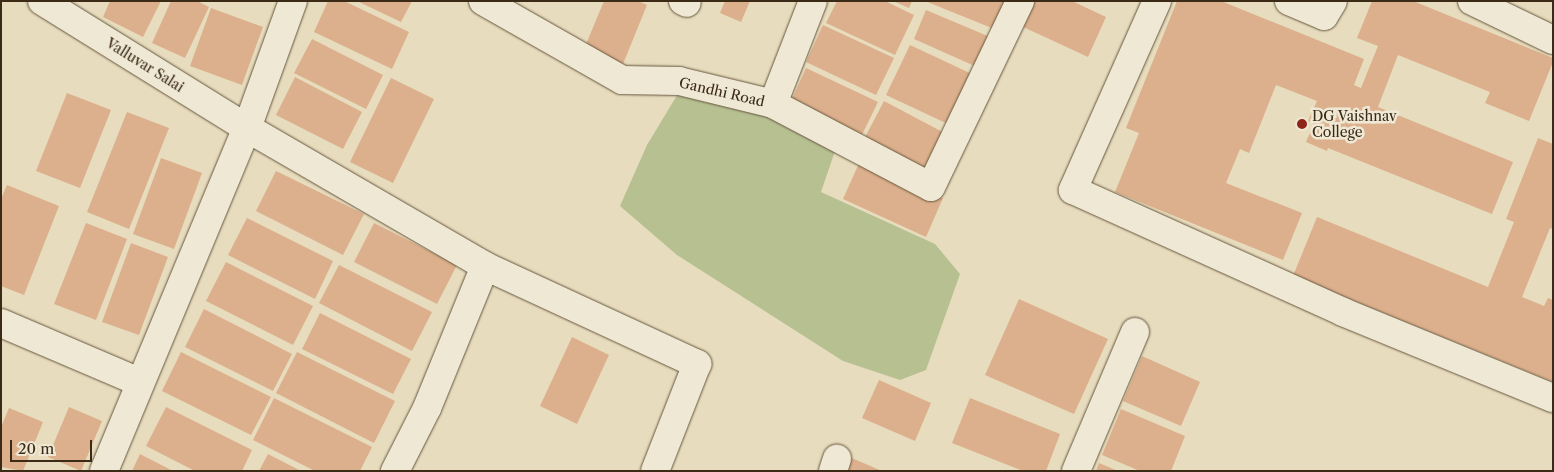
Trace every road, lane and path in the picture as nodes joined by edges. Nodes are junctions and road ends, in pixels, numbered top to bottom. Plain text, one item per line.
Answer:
1 (42, 1) edge
2 (294, 1) edge
3 (813, 1) edge
4 (1020, 1) edge
5 (1156, 1) edge
6 (1289, 1) edge
7 (1333, 1) edge
8 (1472, 1) edge
9 (490, 3) edge
10 (1553, 40) edge
11 (773, 104) junction
12 (247, 128) junction
13 (486, 266) junction
14 (1, 323) edge
15 (1135, 332) dead end
16 (139, 382) junction
17 (1553, 398) edge
18 (104, 471) edge
19 (396, 471) edge
20 (656, 471) edge
21 (1076, 471) edge

1 - 12 street, Valluvar Salai
2 - 12 street
3 - 11 street
4 - 11 street, Gandhi Road
5 - 17 street
6 - 7 street
8 - 10 street
9 - 11 street, Gandhi Road
12 - 13 street, Valluvar Salai
12 - 16 street
13 - 19 street
13 - 20 street, Valluvar Salai
14 - 16 street
15 - 21 street
16 - 18 street

